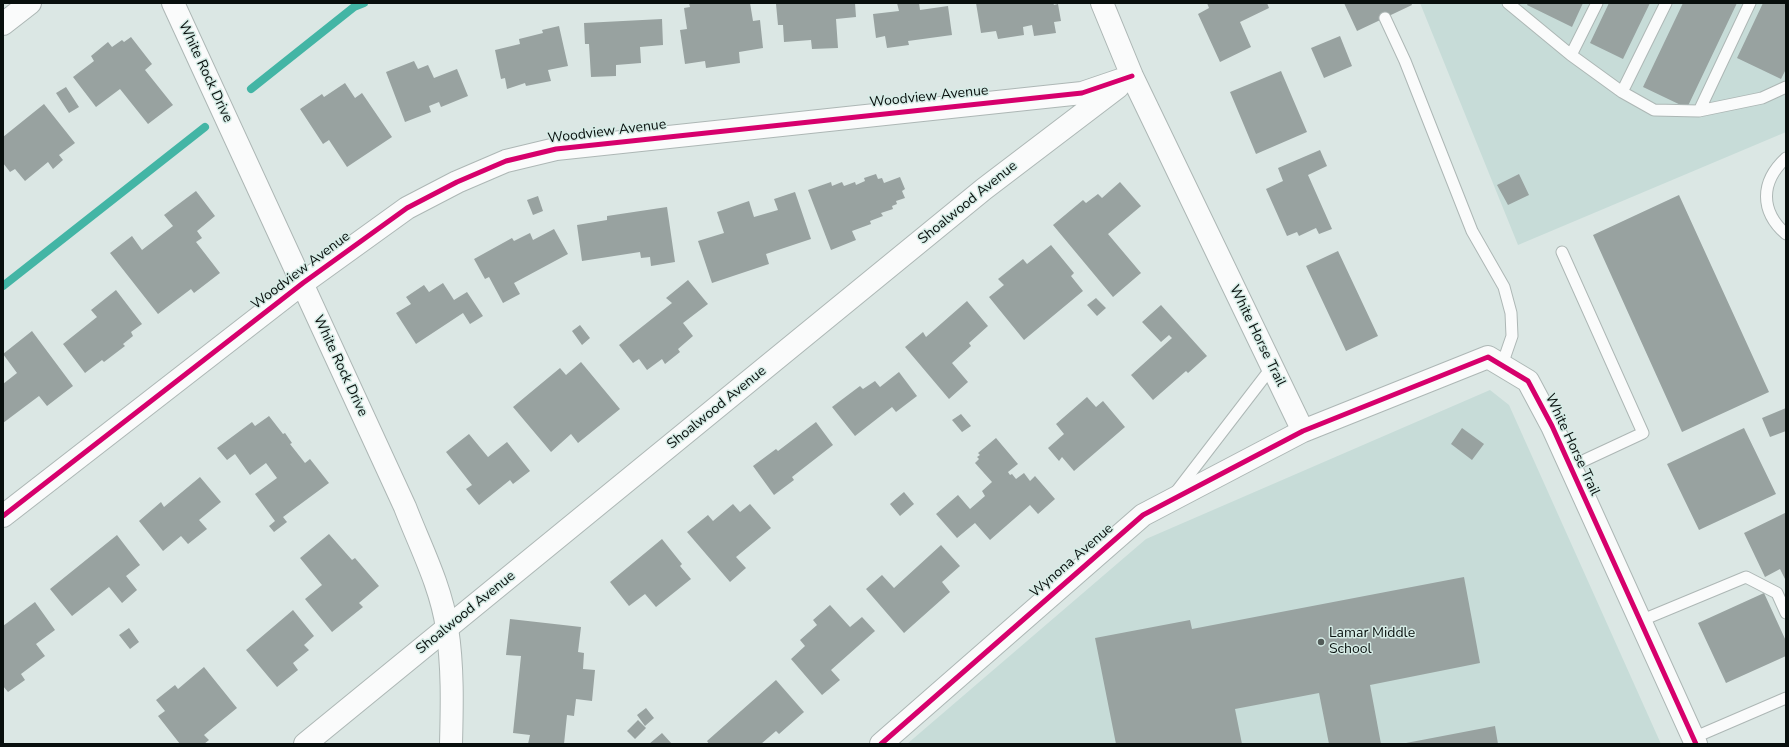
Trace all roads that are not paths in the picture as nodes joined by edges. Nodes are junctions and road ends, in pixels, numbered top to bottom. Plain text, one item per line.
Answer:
1 (30, 3) edge
2 (173, 3) edge
3 (1102, 3) edge
4 (1509, 3) edge
5 (1596, 3) edge
6 (1666, 3) edge
7 (1750, 3) edge
8 (1385, 18) dead end
9 (3, 24) edge
10 (1572, 55) junction
11 (1132, 76) junction
12 (1786, 87) edge
13 (1622, 92) junction
14 (1699, 111) junction
15 (1786, 158) edge
16 (1786, 234) edge
17 (1562, 252) dead end
18 (303, 284) junction
19 (1502, 365) junction
20 (1272, 367) junction
21 (1303, 431) junction
22 (1570, 467) junction
23 (1170, 501) junction
24 (3, 516) edge
25 (1786, 613) edge
26 (1640, 621) junction
27 (447, 628) junction
28 (1786, 698) edge
29 (1695, 741) edge
30 (305, 744) edge
31 (451, 744) edge
32 (881, 744) edge

1 - 9 street
2 - 18 street, White Rock Drive
3 - 11 street, White Horse Trail
4 - 10 lane
5 - 10 lane
6 - 13 lane
7 - 14 lane
8 - 19 lane
10 - 13 lane
11 - 18 street, Woodview Avenue
11 - 20 street, White Horse Trail
11 - 27 street, Shoalwood Avenue
12 - 14 lane
13 - 14 lane
15 - 16 lane
17 - 22 lane
18 - 24 street, Woodview Avenue
18 - 27 street, White Rock Drive
19 - 21 street, White Horse Trail
19 - 22 street, White Horse Trail
20 - 21 street, White Horse Trail
20 - 23 lane
21 - 23 street, Wynona Avenue
22 - 26 street, White Horse Trail
23 - 32 street, Wynona Avenue
25 - 26 lane
26 - 29 street, White Horse Trail
27 - 30 street, Shoalwood Avenue
27 - 31 street, White Rock Drive
28 - 29 lane

